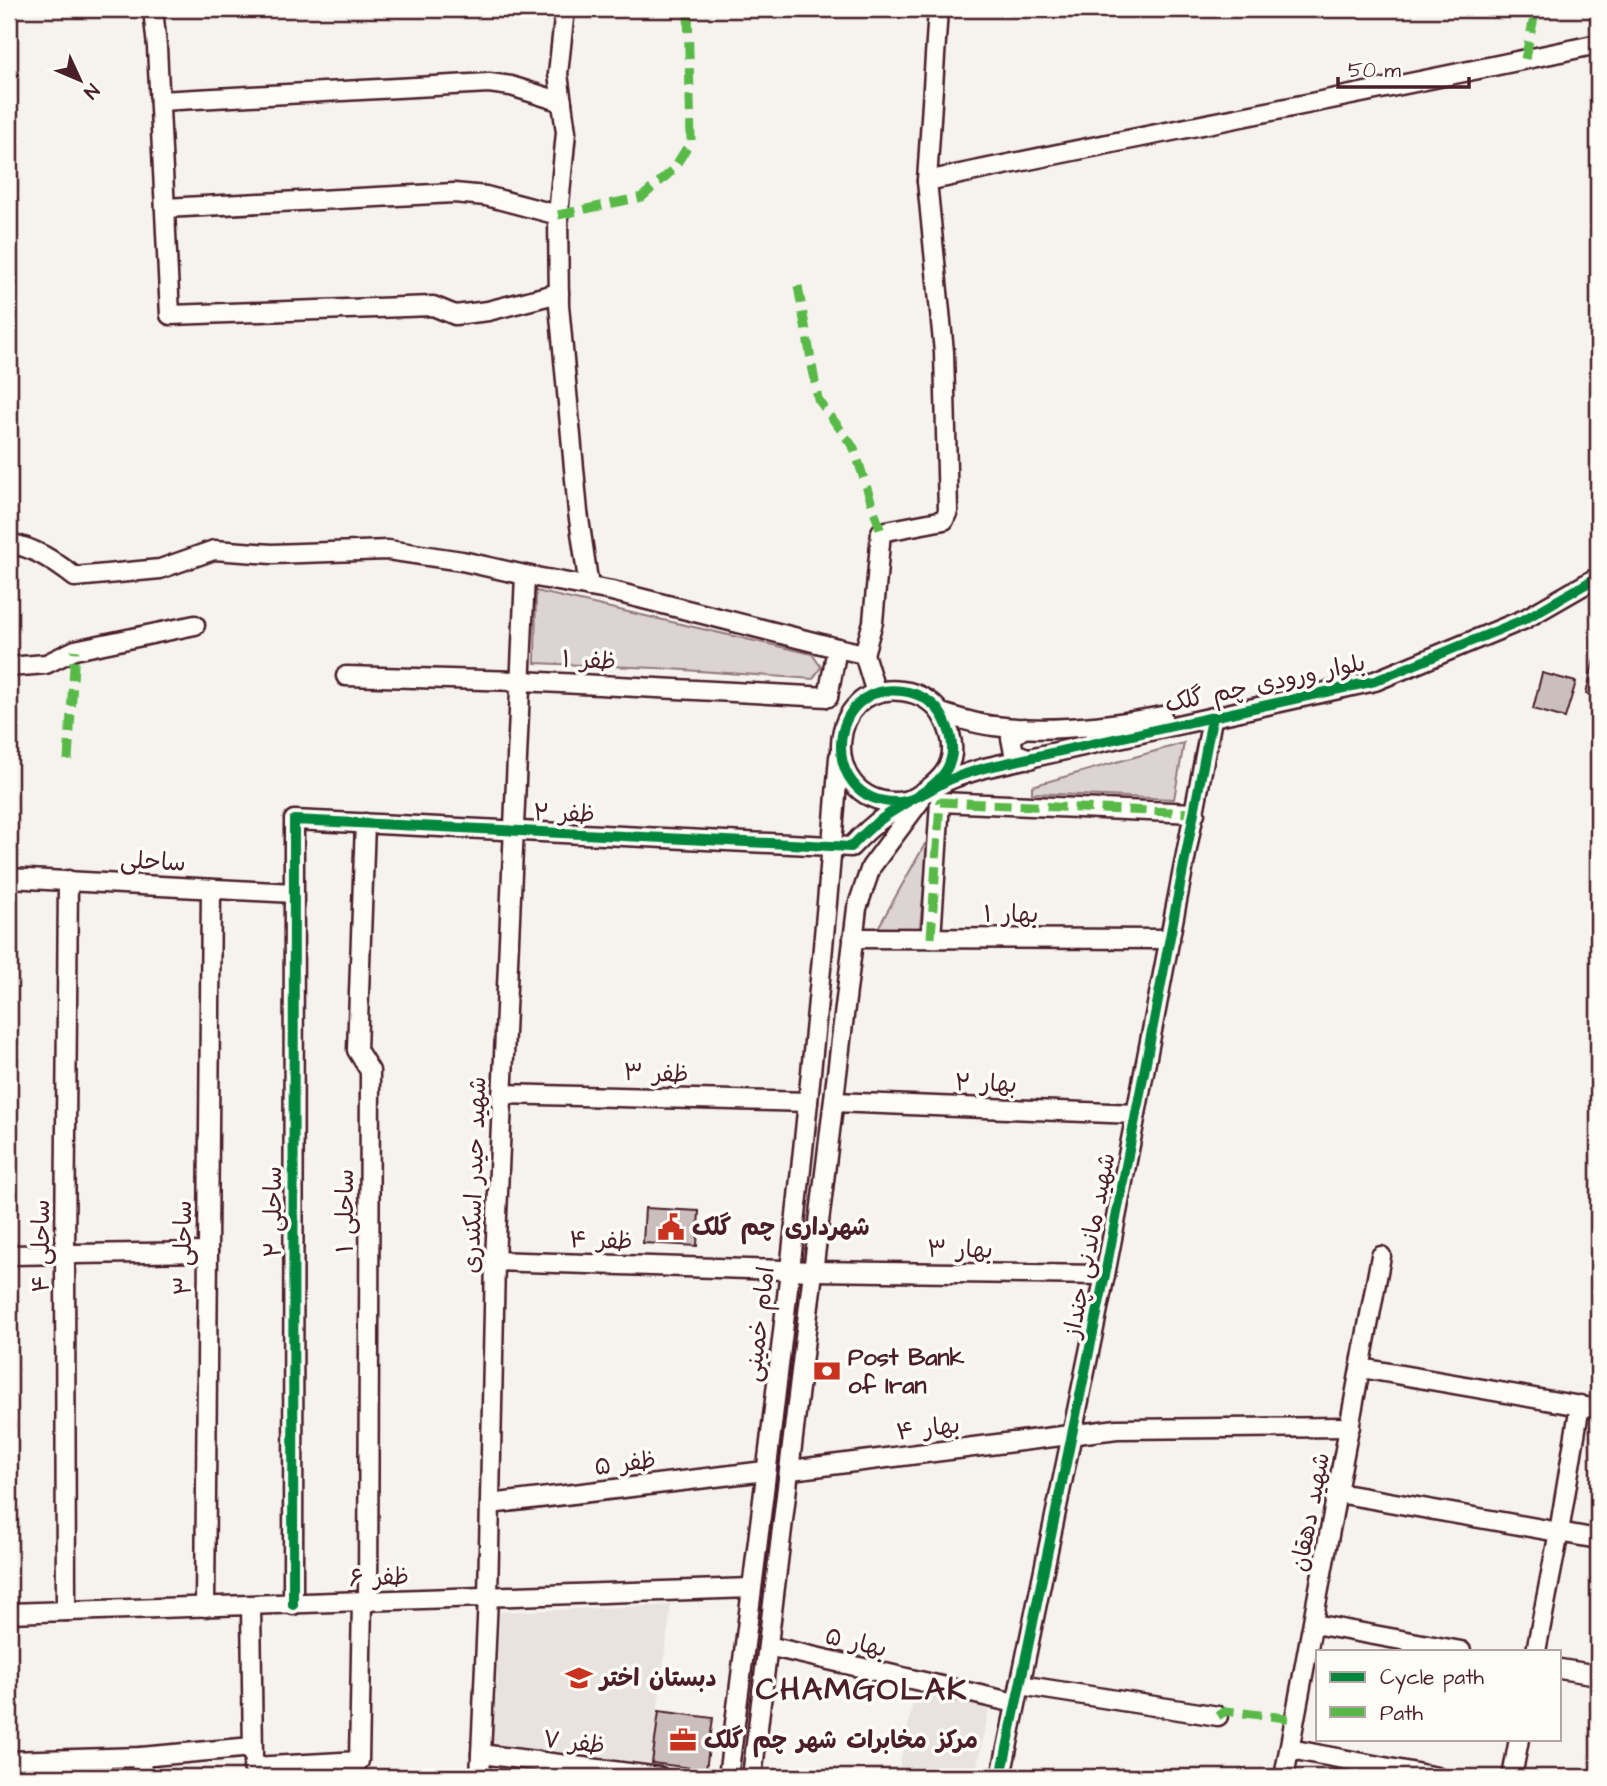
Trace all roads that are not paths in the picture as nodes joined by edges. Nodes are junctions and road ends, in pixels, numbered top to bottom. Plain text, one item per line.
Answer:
1 (153, 9) edge
2 (565, 9) edge
3 (938, 9) edge
4 (1598, 44) edge
5 (160, 101) junction
6 (562, 102) junction
7 (927, 181) junction
8 (165, 208) junction
9 (558, 215) junction
10 (559, 293) junction
11 (9, 543) edge
12 (1598, 565) edge
13 (525, 575) junction
14 (1598, 577) edge
15 (589, 587) junction
16 (195, 625) dead end
17 (837, 648) junction
18 (864, 654) junction
19 (9, 667) edge
20 (346, 676) dead end
21 (522, 681) junction
22 (876, 693) junction
23 (828, 698) junction
24 (941, 712) junction
25 (849, 715) junction
26 (1212, 719) junction
27 (1024, 728) junction
28 (840, 750) junction
29 (1030, 759) junction
30 (927, 792) junction
31 (1195, 813) junction
32 (294, 820) joint
33 (365, 823) junction
34 (514, 832) junction
35 (832, 845) junction
36 (9, 878) edge
37 (68, 880) junction
38 (211, 889) junction
39 (294, 894) junction
40 (852, 938) junction
41 (930, 938) junction
42 (1170, 939) junction
43 (502, 1094) junction
44 (808, 1102) junction
45 (834, 1102) junction
46 (1136, 1114) junction
47 (208, 1252) junction
48 (65, 1254) junction
49 (9, 1255) edge
50 (1381, 1256) dead end
51 (495, 1261) junction
52 (790, 1269) junction
53 (814, 1271) junction
54 (1105, 1275) junction
55 (1362, 1368) junction
56 (1580, 1405) junction
57 (1598, 1409) edge
58 (1350, 1427) junction
59 (1072, 1434) junction
60 (790, 1470) junction
61 (765, 1471) junction
62 (1338, 1493) junction
63 (490, 1504) junction
64 (1559, 1532) junction
65 (1598, 1539) edge
66 (751, 1588) junction
67 (488, 1597) junction
68 (365, 1602) junction
69 (293, 1605) junction
70 (251, 1606) junction
71 (205, 1607) junction
72 (66, 1611) junction
73 (9, 1613) edge
74 (1314, 1624) junction
75 (768, 1646) junction
76 (1456, 1650) edge
77 (1536, 1650) edge
78 (1562, 1669) edge
79 (1598, 1675) edge
80 (741, 1681) junction
81 (763, 1683) junction
82 (1020, 1685) junction
83 (1016, 1703) junction
84 (1218, 1716) dead end
85 (1519, 1740) edge
86 (252, 1747) junction
87 (1290, 1749) junction
88 (481, 1754) junction
89 (141, 1757) junction
90 (9, 1761) edge
91 (60, 1769) edge
92 (253, 1772) edge
93 (142, 1777) edge
94 (480, 1777) edge
95 (660, 1777) edge
96 (728, 1777) edge
97 (752, 1777) edge
98 (1001, 1777) edge
99 (1284, 1777) edge
100 (1437, 1777) edge
101 (1512, 1777) edge

1 - 5 street
2 - 6 street
3 - 7 street
4 - 7 street
5 - 6 street
5 - 8 street
6 - 9 street
7 - 18 street
8 - 9 street
8 - 10 street
9 - 10 street
10 - 15 street
11 - 13 street
12 - 27 street, بلوار ورودی چم گلک
13 - 15 street
13 - 21 street, شهید حیدر اسکندری
14 - 26 street, بلوار ورودی چم گلک
15 - 17 street
16 - 19 street
17 - 18 street
17 - 23 street
18 - 22 street
20 - 21 street, ظفر ۱
21 - 23 street, ظفر ۱
21 - 34 street, شهید حیدر اسکندری
22 - 24 street
22 - 25 street
23 - 25 street
24 - 27 street, بلوار ورودی چم گلک
24 - 30 street
25 - 28 street
26 - 29 street, بلوار ورودی چم گلک
26 - 31 street, شهید ماندنی چنداز
27 - 29 street
28 - 30 street
28 - 35 street, امام خمینی
29 - 30 street, بلوار ورودی چم گلک
30 - 35 street, ظفر ۲
30 - 40 street, امام خمینی
31 - 41 street
31 - 42 street, شهید ماندنی چنداز
32 - 33 street, ظفر ۲
32 - 39 street, ساحلی ۲
33 - 34 street, ظفر ۲
33 - 68 street, ساحلی ۱
34 - 35 street, ظفر ۲
34 - 43 street, شهید حیدر اسکندری
35 - 44 street, امام خمینی
36 - 37 street, ساحلی
37 - 38 street, ساحلی
37 - 48 street, ساحلی ۴
38 - 39 street, ساحلی
38 - 47 street, ساحلی ۳
39 - 69 street, ساحلی ۲
40 - 41 street, بهار ۱
40 - 45 street, امام خمینی
41 - 42 street, بهار ۱
42 - 46 street, شهید ماندنی چنداز
43 - 44 street, ظفر ۳
43 - 51 street, شهید حیدر اسکندری
44 - 52 street, امام خمینی
45 - 46 street, بهار ۲
45 - 53 street, امام خمینی
46 - 54 street, شهید ماندنی چنداز
47 - 48 street
47 - 71 street, ساحلی ۳
48 - 49 street
48 - 72 street, ساحلی ۴
50 - 55 street, شهید دهقان
51 - 52 street, ظفر ۴
51 - 63 street, شهید حیدر اسکندری
52 - 53 street, ظفر ۴
52 - 61 street, امام خمینی
53 - 54 street, بهار ۳
53 - 60 street, امام خمینی
54 - 59 street, شهید ماندنی چنداز
55 - 56 street
55 - 58 street, شهید دهقان
56 - 57 street
56 - 64 street
58 - 59 street, بهار ۴
58 - 62 street, شهید دهقان
59 - 60 street, بهار ۴
59 - 82 street, شهید ماندنی چنداز
60 - 75 street, امام خمینی
61 - 63 street, ظفر ۵
61 - 66 street, امام خمینی
62 - 64 street
62 - 74 street, شهید دهقان
63 - 67 street, شهید حیدر اسکندری
64 - 65 street
64 - 77 street
66 - 67 street, ظفر ۶
66 - 80 street, امام خمینی
67 - 68 street, ظفر ۶
67 - 88 street, شهید حیدر اسکندری
68 - 69 street, ظفر ۶
68 - 92 street, ساحلی ۱
69 - 70 street, ظفر ۶
70 - 71 street, ظفر ۶
70 - 86 street
71 - 72 street, ظفر ۶
72 - 73 street, ظفر ۶
74 - 76 street
74 - 87 street, شهید دهقان
75 - 81 street, امام خمینی
75 - 83 street, بهار ۵
78 - 79 street
80 - 81 street
80 - 96 street, امام خمینی
81 - 97 street, امام خمینی
82 - 83 street, شهید ماندنی چنداز
82 - 84 street
83 - 98 street, شهید ماندنی چنداز
85 - 101 street
86 - 89 street
86 - 92 street
87 - 99 street, شهید دهقان
87 - 100 street
88 - 94 street, شهید حیدر اسکندری
88 - 95 street, ظفر ۷
89 - 91 street
89 - 93 street
90 - 91 street

